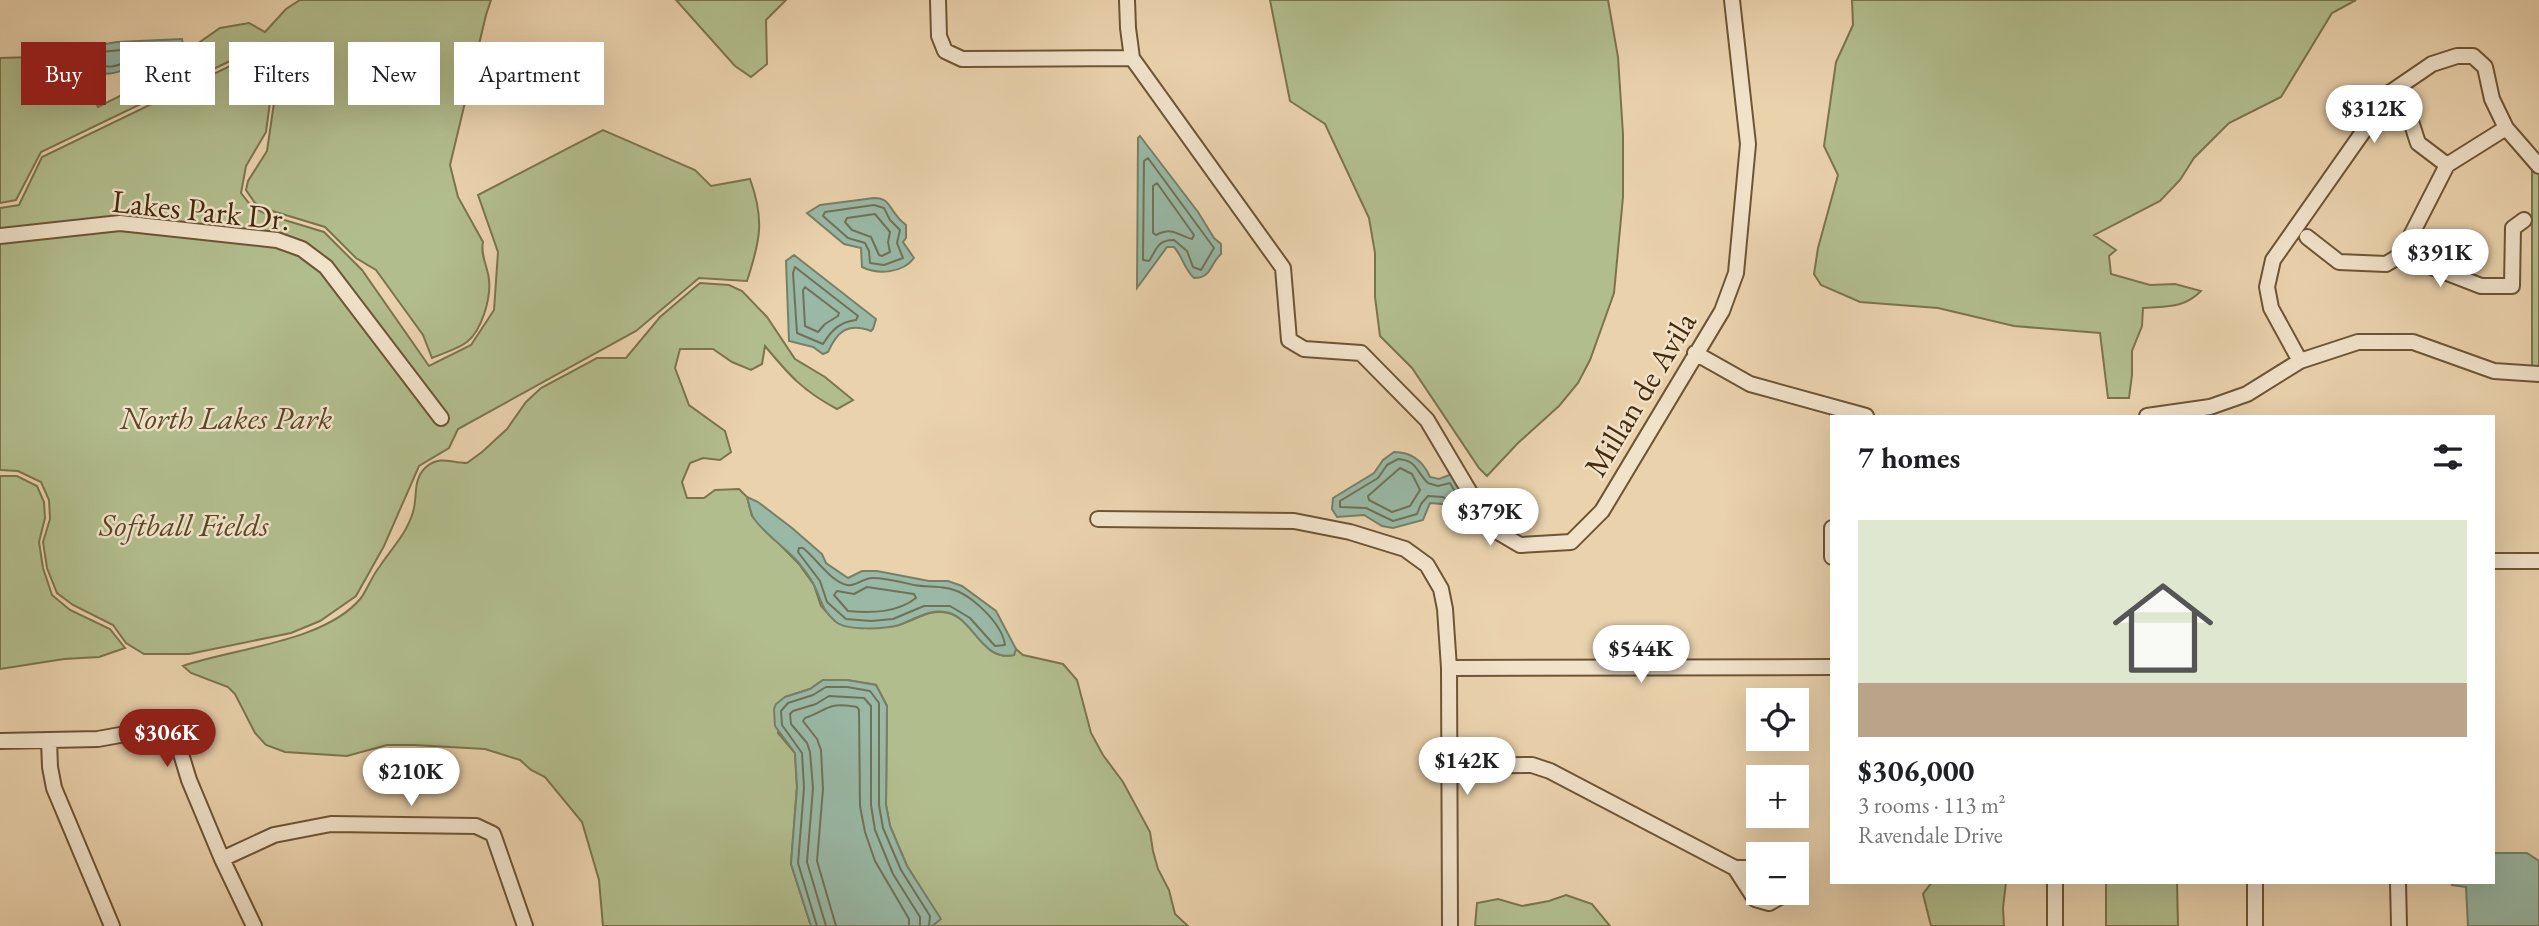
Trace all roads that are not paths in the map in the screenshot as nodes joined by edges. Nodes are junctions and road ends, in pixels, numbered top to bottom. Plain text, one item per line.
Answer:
1 (938, 0) edge
2 (1128, 0) edge
3 (1732, 0) edge
4 (1132, 58) junction
5 (2400, 103) dead end
6 (2506, 128) junction
7 (2447, 165) junction
8 (2539, 166) edge
9 (2524, 220) dead end
10 (0, 236) edge
11 (2307, 237) dead end
12 (2401, 255) junction
13 (1695, 354) junction
14 (2300, 361) junction
15 (2539, 374) edge
16 (2211, 412) edge
17 (1857, 415) edge
18 (2163, 415) edge
19 (441, 418) dead end
20 (1098, 519) dead end
21 (2495, 561) edge
22 (2539, 561) edge
23 (1830, 667) edge
24 (1449, 668) junction
25 (0, 741) edge
26 (49, 741) junction
27 (1449, 766) junction
28 (222, 859) junction
29 (1735, 868) junction
30 (1746, 868) edge
31 (2055, 884) edge
32 (2255, 884) edge
33 (2398, 884) edge
34 (1746, 885) edge
35 (111, 926) edge
36 (254, 926) edge
37 (525, 926) edge
38 (1450, 926) edge
39 (2055, 926) edge
40 (2255, 926) edge
41 (2399, 926) edge

1 - 4 street
2 - 4 street, Millan de Avila
3 - 13 street, Millan de Avila
4 - 13 street, Millan de Avila
5 - 7 street
6 - 7 street
6 - 8 street
6 - 14 street
7 - 12 street
9 - 12 street
10 - 19 street, Lakes Park Dr.
11 - 12 street
13 - 17 street
14 - 15 street
14 - 16 street
16 - 18 street
20 - 24 street
21 - 22 street
23 - 24 street
24 - 27 street
25 - 26 street
26 - 28 street
26 - 35 street
27 - 29 street
27 - 38 street
28 - 36 street
28 - 37 street
29 - 30 street
29 - 34 street
31 - 39 street
32 - 40 street
33 - 41 street

